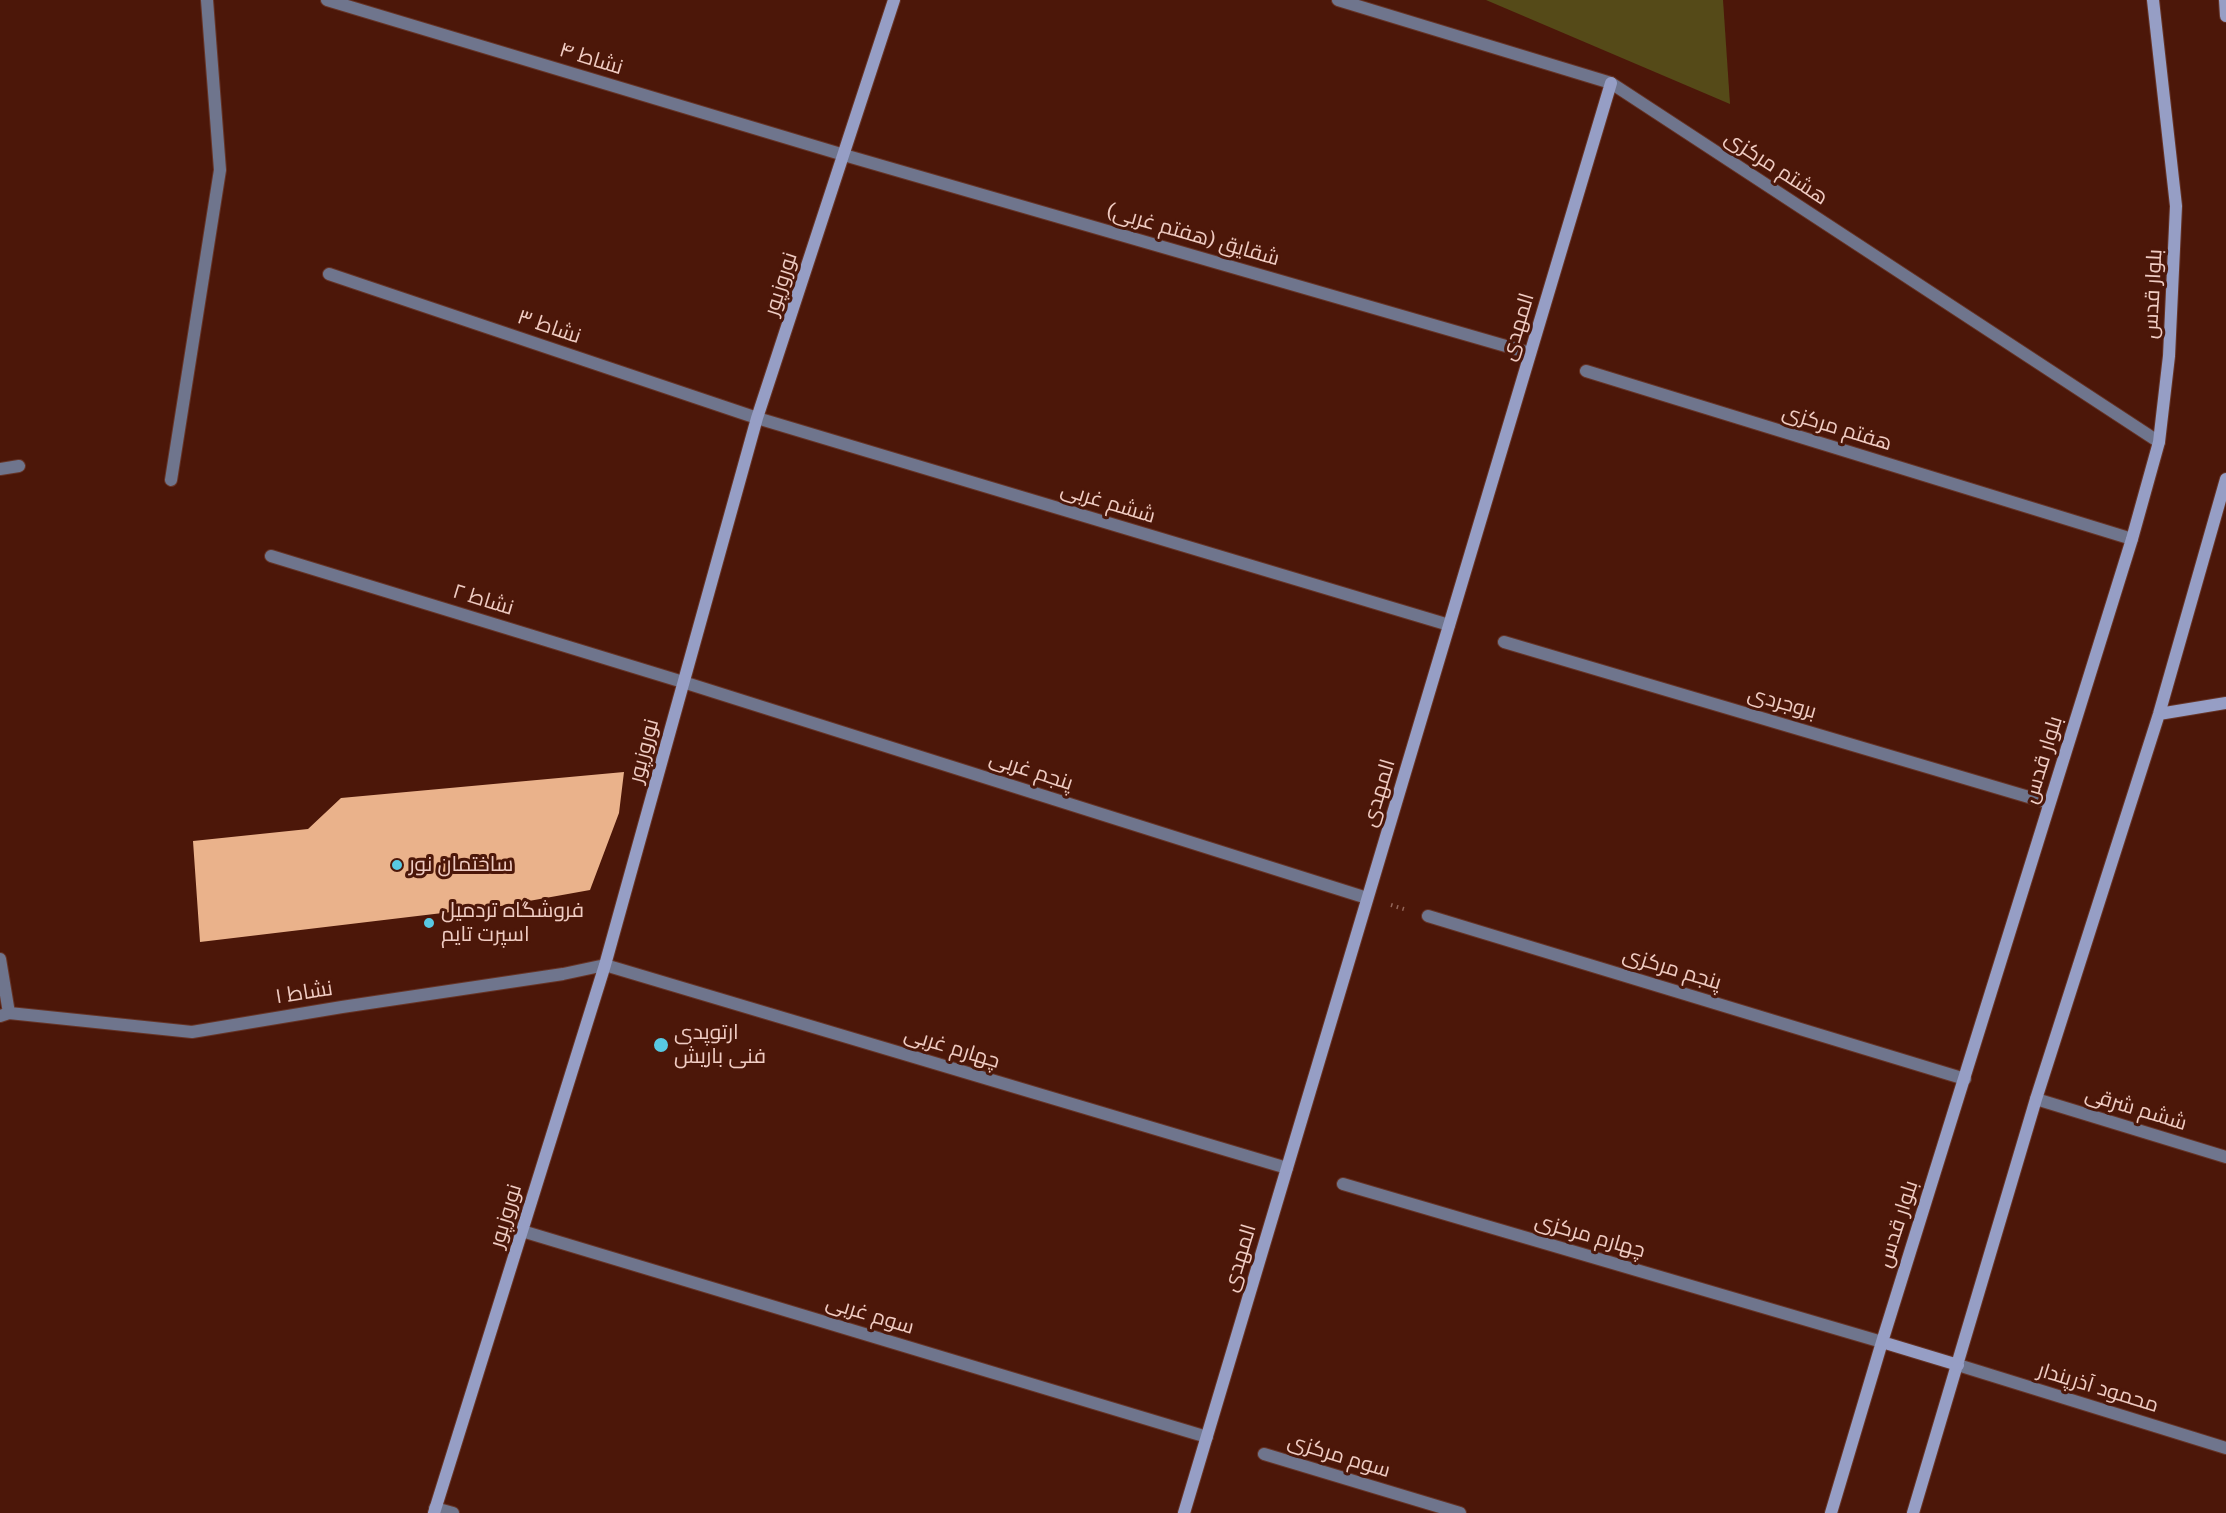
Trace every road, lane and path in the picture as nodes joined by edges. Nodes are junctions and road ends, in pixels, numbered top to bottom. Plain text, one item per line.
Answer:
1 (207, 0) edge
2 (327, 0) edge
3 (894, 0) edge
4 (1338, 0) edge
5 (2153, 0) edge
6 (2224, 0) edge
7 (2226, 16) edge
8 (1611, 83) junction
9 (844, 155) junction
10 (329, 274) dead end
11 (1530, 354) junction
12 (1586, 371) dead end
13 (757, 418) junction
14 (2159, 442) junction
15 (19, 466) dead end
16 (0, 469) edge
17 (2226, 479) edge
18 (171, 480) dead end
19 (2132, 539) junction
20 (271, 556) dead end
21 (1449, 625) junction
22 (1504, 642) dead end
23 (683, 682) junction
24 (2226, 703) edge
25 (2159, 714) junction
26 (2049, 803) junction
27 (1367, 898) junction
28 (1428, 916) joint
29 (0, 959) edge
30 (605, 965) junction
31 (4, 1014) edge
32 (1965, 1079) junction
33 (2036, 1100) junction
34 (2226, 1156) edge
35 (1287, 1168) junction
36 (1343, 1184) dead end
37 (522, 1231) junction
38 (1882, 1342) junction
39 (1958, 1365) junction
40 (1207, 1437) junction
41 (2226, 1448) edge
42 (1264, 1454) dead end
43 (434, 1510) edge
44 (453, 1513) edge
45 (1184, 1513) edge
46 (1460, 1513) edge
47 (1831, 1513) edge
48 (1913, 1513) edge

1 - 18 street
2 - 9 street, نشاط ۴
3 - 9 street, نوروزپور
4 - 8 street, هشتم مرکزی
5 - 14 street, بلوار قدس
6 - 7 street
8 - 11 street, المهدی
8 - 14 street, هشتم مرکزی
9 - 11 street, شقایق (هفتم غربی)
9 - 13 street, نوروزپور
10 - 13 street, نشاط ۳
11 - 21 street, المهدی
12 - 19 street, هفتم مرکزی
13 - 21 street, ششم غربی
13 - 23 street, نوروزپور
14 - 19 street, بلوار قدس
15 - 16 street
17 - 25 street
19 - 26 street, بلوار قدس
20 - 23 street, نشاط ۲
21 - 27 street, المهدی
22 - 26 street, بروجردی
23 - 27 street, پنجم غربی
23 - 30 street, نوروزپور
24 - 25 street
25 - 33 street
26 - 32 street, بلوار قدس
27 - 28 path
27 - 35 street, المهدی
28 - 32 street, پنجم مرکزی
29 - 31 street
30 - 31 street, نشاط ۱
30 - 35 street, چهارم غربی
30 - 37 street, نوروزپور
32 - 38 street, بلوار قدس
33 - 34 street, ششم شرقی
33 - 39 street
35 - 40 street, المهدی
36 - 38 street, چهارم مرکزی
37 - 40 street, سوم غربی
37 - 43 street, نوروزپور
38 - 39 street
38 - 47 street, بلوار قدس
39 - 41 street, محمود آذرپندار
39 - 48 street
40 - 45 street, المهدی
42 - 46 street, سوم مرکزی
43 - 44 street

